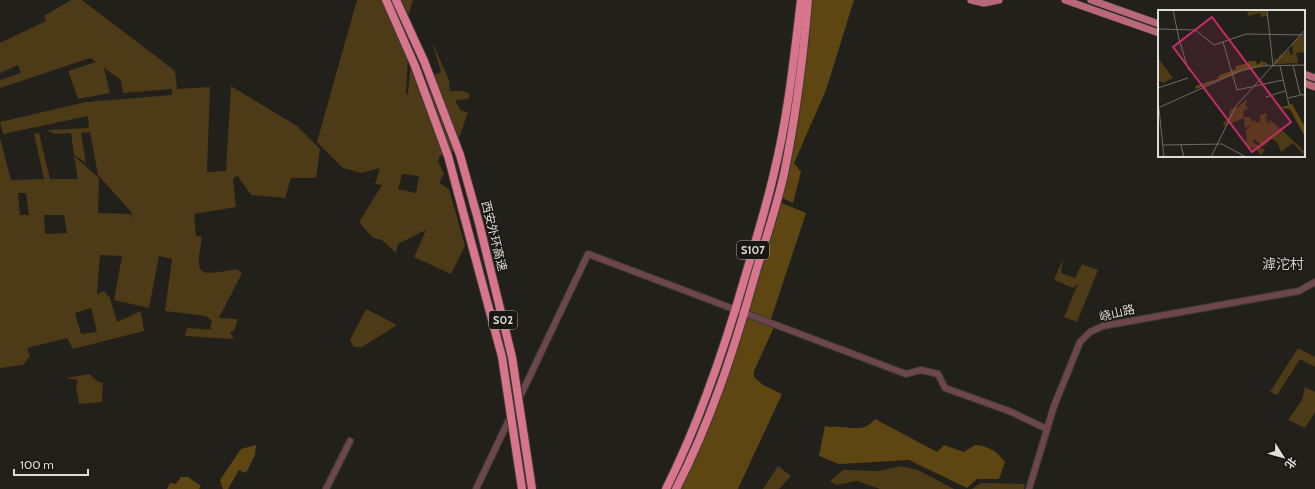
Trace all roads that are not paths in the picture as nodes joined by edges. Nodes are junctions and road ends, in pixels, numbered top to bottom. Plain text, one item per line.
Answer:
1 (386, 0) edge
2 (396, 0) edge
3 (801, 0) edge
4 (808, 0) edge
5 (971, 0) edge
6 (998, 0) edge
7 (1065, 0) edge
8 (1090, 0) edge
9 (1158, 24) edge
10 (1158, 33) edge
11 (1305, 74) edge
12 (1315, 78) edge
13 (1305, 83) edge
14 (1315, 87) edge
15 (1315, 282) edge
16 (735, 310) junction
17 (745, 312) junction
18 (1047, 429) junction
19 (350, 441) dead end
20 (326, 489) edge
21 (476, 489) edge
22 (522, 489) edge
23 (532, 489) edge
24 (666, 489) edge
25 (676, 489) edge
26 (1029, 489) edge

1 - 22 highway, 西安外环高速 / S02, bridge
2 - 23 highway, 西安外环高速 / S02, bridge
3 - 16 highway, S107
4 - 17 highway, S107
5 - 6 main road
7 - 10 main road
8 - 9 main road
11 - 12 main road
13 - 14 main road
15 - 18 street, 峣山路
16 - 17 street
16 - 21 street
16 - 24 highway, S107
17 - 18 street
17 - 25 highway, S107
18 - 26 street, 峣山路
19 - 20 street

